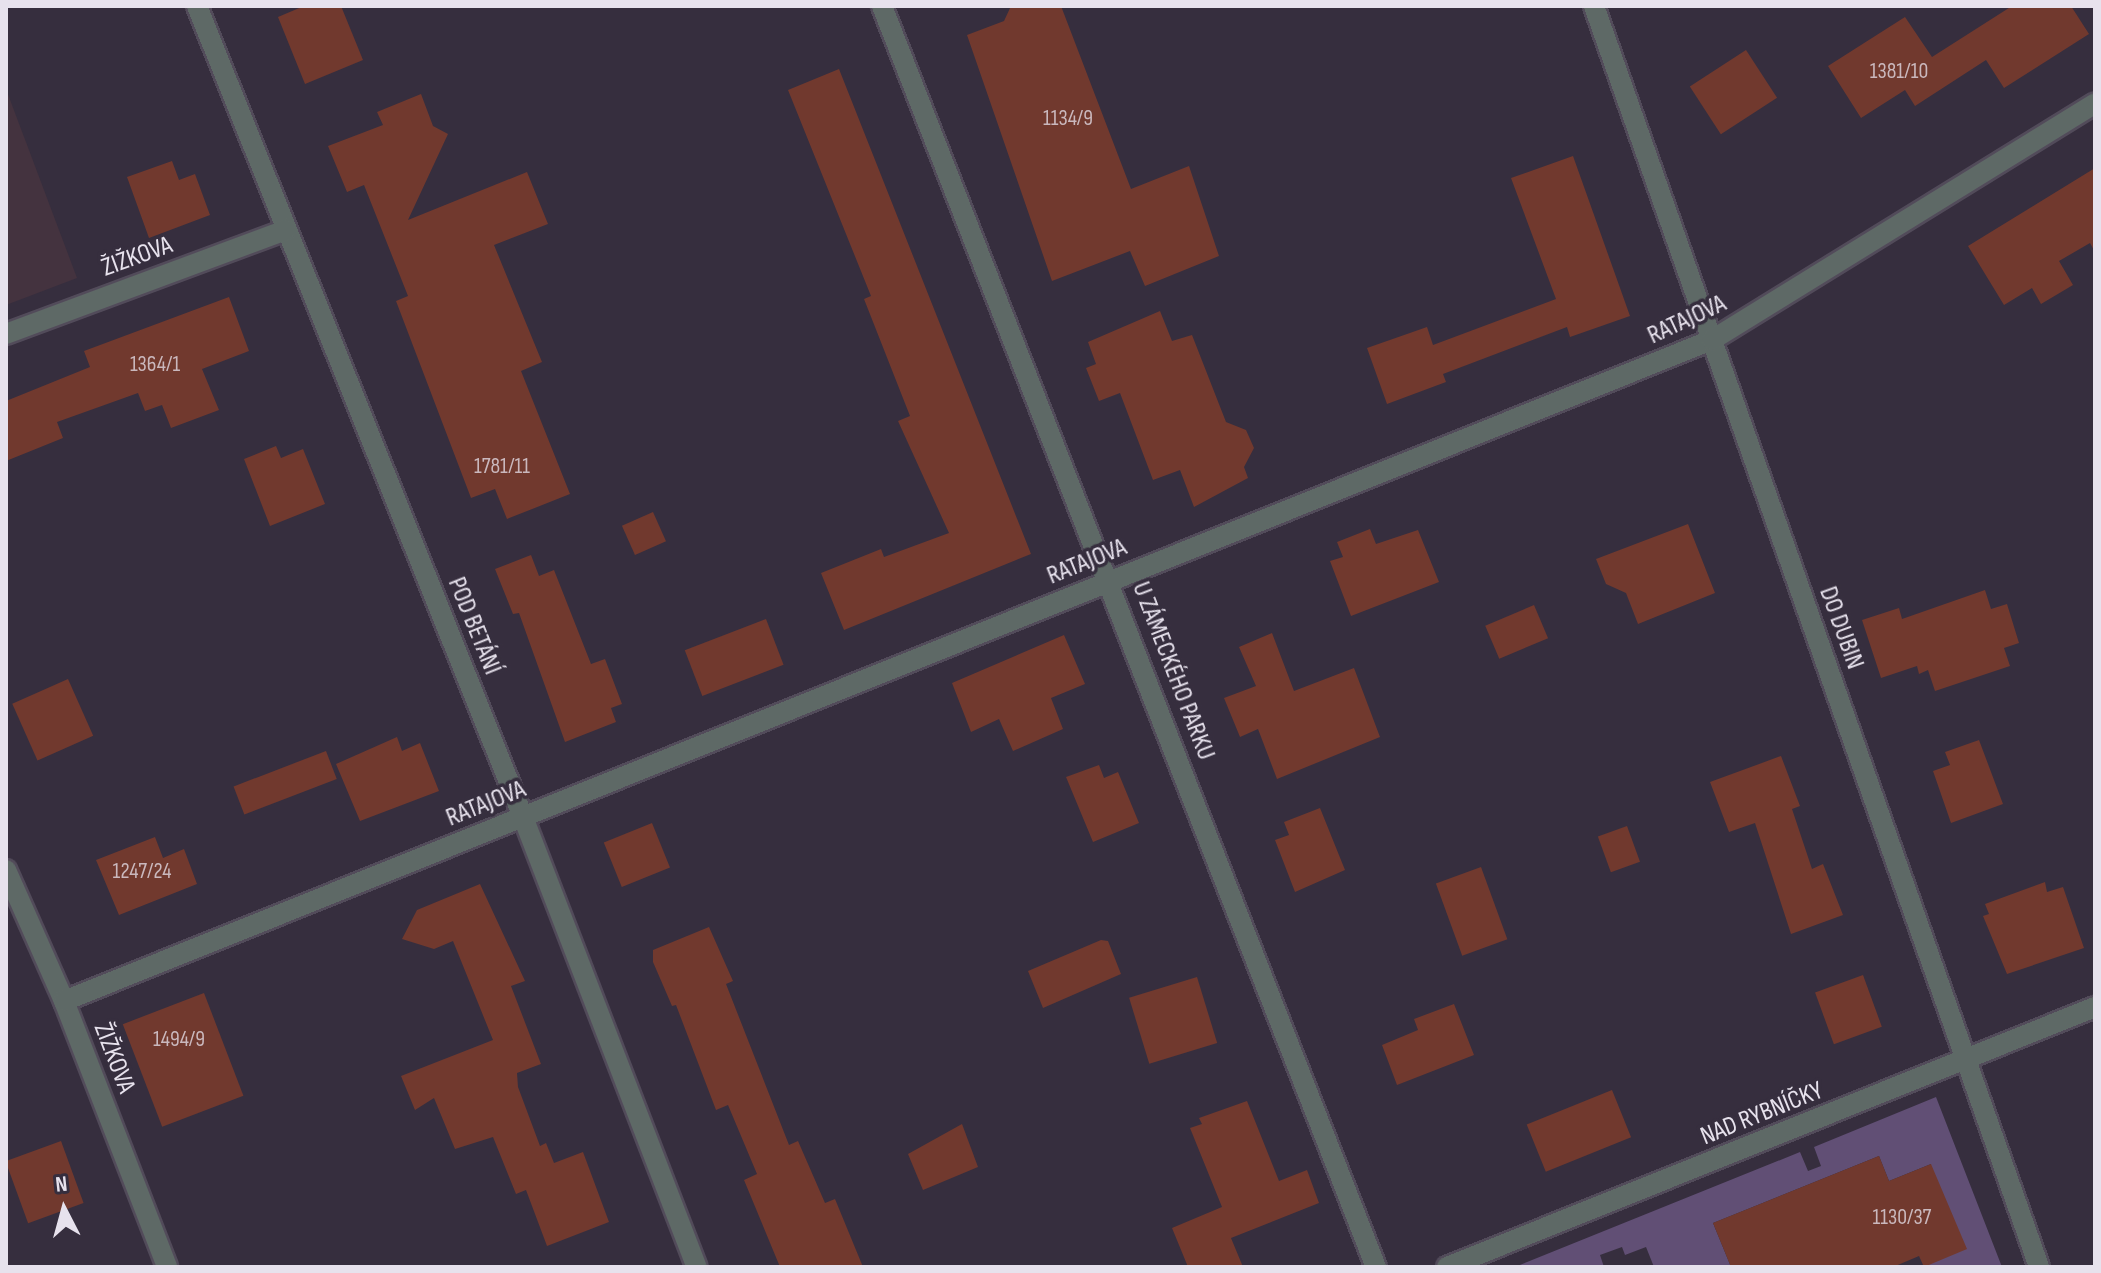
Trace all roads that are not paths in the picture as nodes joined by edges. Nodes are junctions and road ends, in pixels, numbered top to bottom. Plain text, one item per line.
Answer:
1 (197, 6) edge
2 (882, 6) edge
3 (1594, 6) edge
4 (2095, 103) edge
5 (286, 230) junction
6 (6, 334) edge
7 (1712, 340) junction
8 (1110, 580) junction
9 (523, 817) junction
10 (6, 870) edge
11 (64, 1001) junction
12 (2095, 1007) edge
13 (1966, 1060) junction
14 (167, 1267) edge
15 (697, 1267) edge
16 (1376, 1267) edge
17 (1447, 1267) edge
18 (2039, 1267) edge

1 - 5 street, POD BETÁNÍ
2 - 8 street, U ZÁMECKÉHO PARKU
3 - 7 street, DO DUBIN
4 - 7 street, RATAJOVA
5 - 6 street, ŽIŽKOVA
5 - 9 street, POD BETÁNÍ
7 - 8 street, RATAJOVA
7 - 13 street, DO DUBIN
8 - 9 street, RATAJOVA
8 - 16 street, U ZÁMECKÉHO PARKU
9 - 11 street, RATAJOVA
9 - 15 street, POD BETÁNÍ
10 - 11 street, ŽIŽKOVA
11 - 14 street, ŽIŽKOVA
12 - 13 street, NAD RYBNÍČKY
13 - 17 street, NAD RYBNÍČKY
13 - 18 street, DO DUBIN

